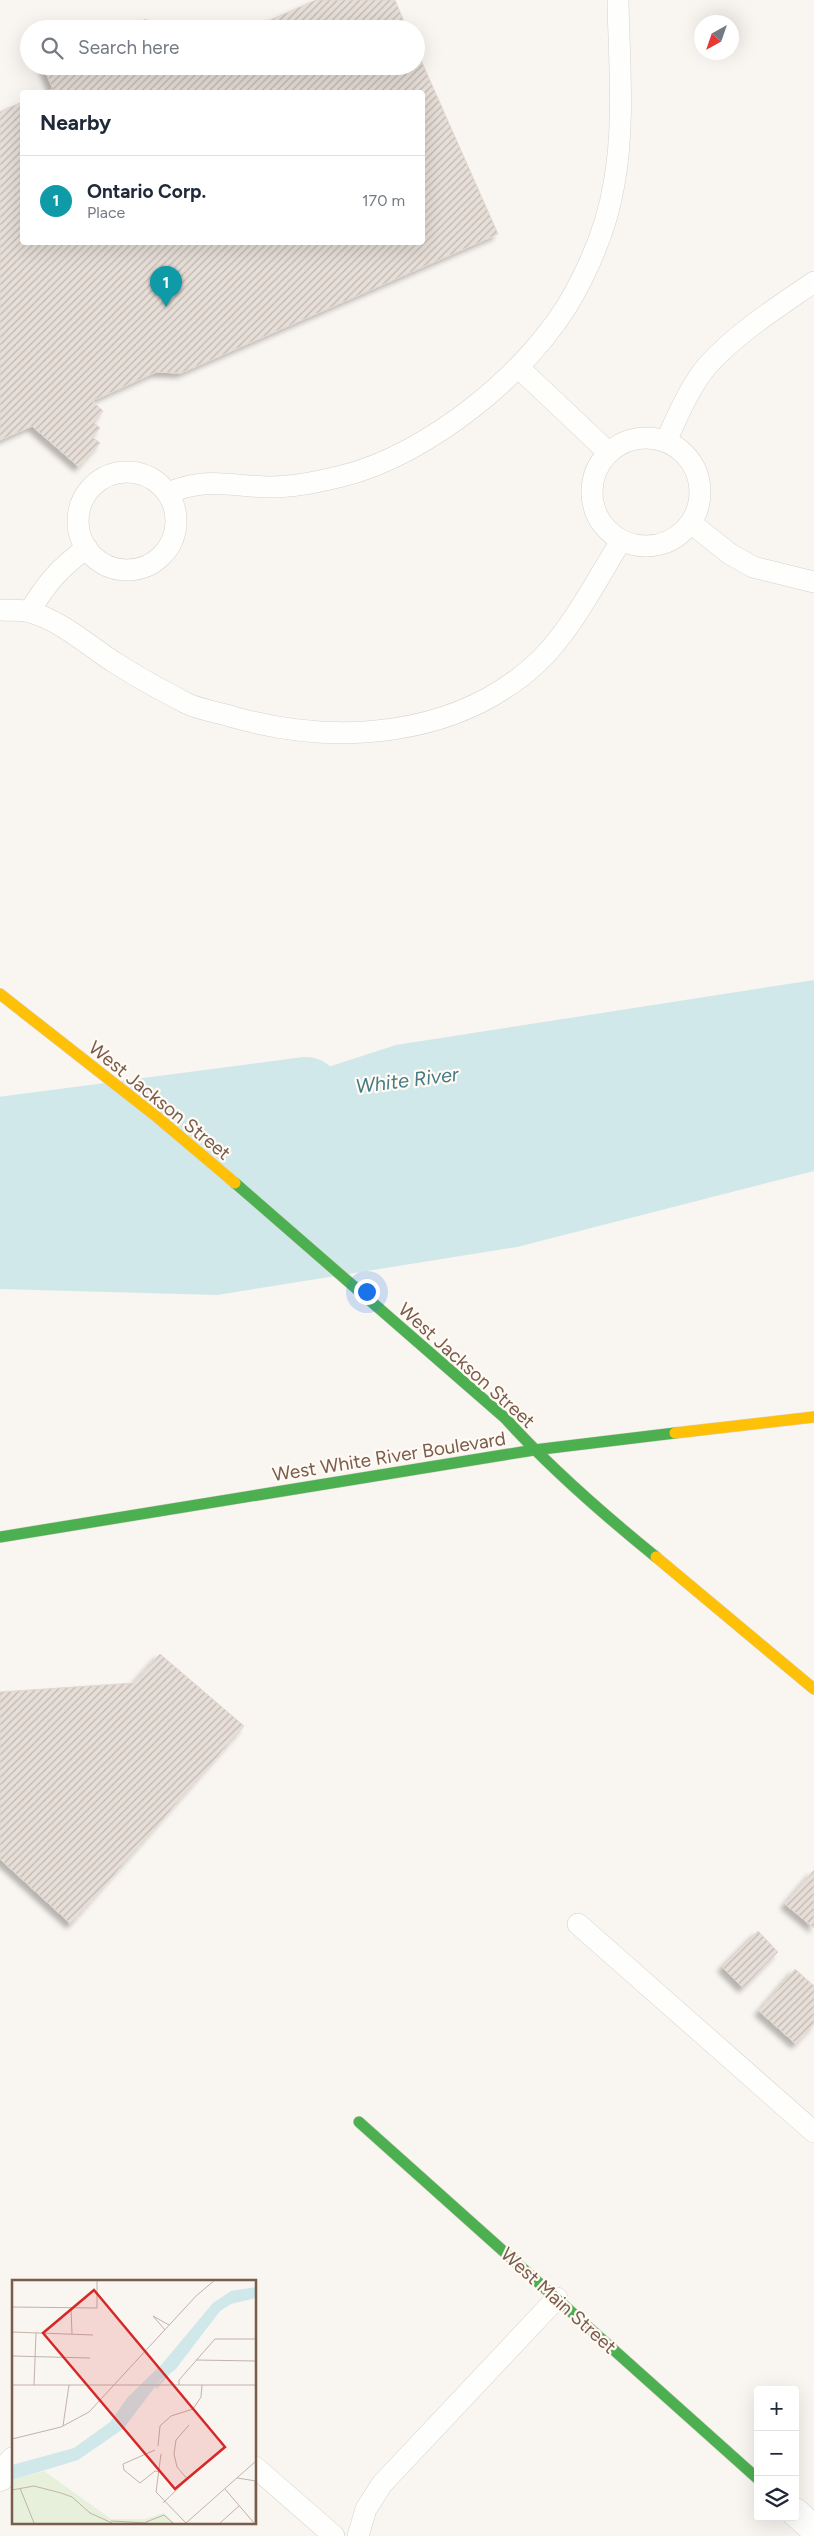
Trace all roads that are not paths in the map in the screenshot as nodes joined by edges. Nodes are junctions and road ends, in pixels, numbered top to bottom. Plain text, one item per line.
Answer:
1 (618, 0) edge
2 (814, 282) edge
3 (518, 367) junction
4 (666, 442) junction
5 (609, 453) junction
6 (168, 493) junction
7 (691, 523) junction
8 (621, 540) junction
9 (87, 548) junction
10 (814, 582) edge
11 (0, 610) edge
12 (29, 612) junction
13 (0, 994) edge
14 (814, 1417) edge
15 (534, 1450) junction
16 (0, 1537) edge
17 (814, 1689) edge
18 (578, 1924) dead end
19 (359, 2122) dead end
20 (814, 2132) edge
21 (557, 2298) junction
22 (12, 2463) edge
23 (256, 2467) edge
24 (756, 2476) edge
25 (0, 2477) edge
26 (799, 2516) edge
27 (814, 2529) edge
28 (334, 2536) edge
29 (358, 2536) edge

1 - 3 lane
2 - 4 lane
3 - 5 lane
3 - 6 lane
4 - 5 lane
4 - 7 lane
5 - 8 lane
6 - 9 lane
6 - 9 lane
7 - 8 lane
7 - 10 lane
8 - 12 lane
9 - 12 lane
11 - 12 lane
13 - 15 street, West Jackson Street
14 - 15 street, West White River Boulevard
15 - 16 street, West White River Boulevard
15 - 17 street, West Jackson Street
18 - 20 lane
19 - 21 street, West Main Street
21 - 24 street, West Main Street
21 - 29 lane
22 - 25 street
23 - 28 lane
26 - 27 street

